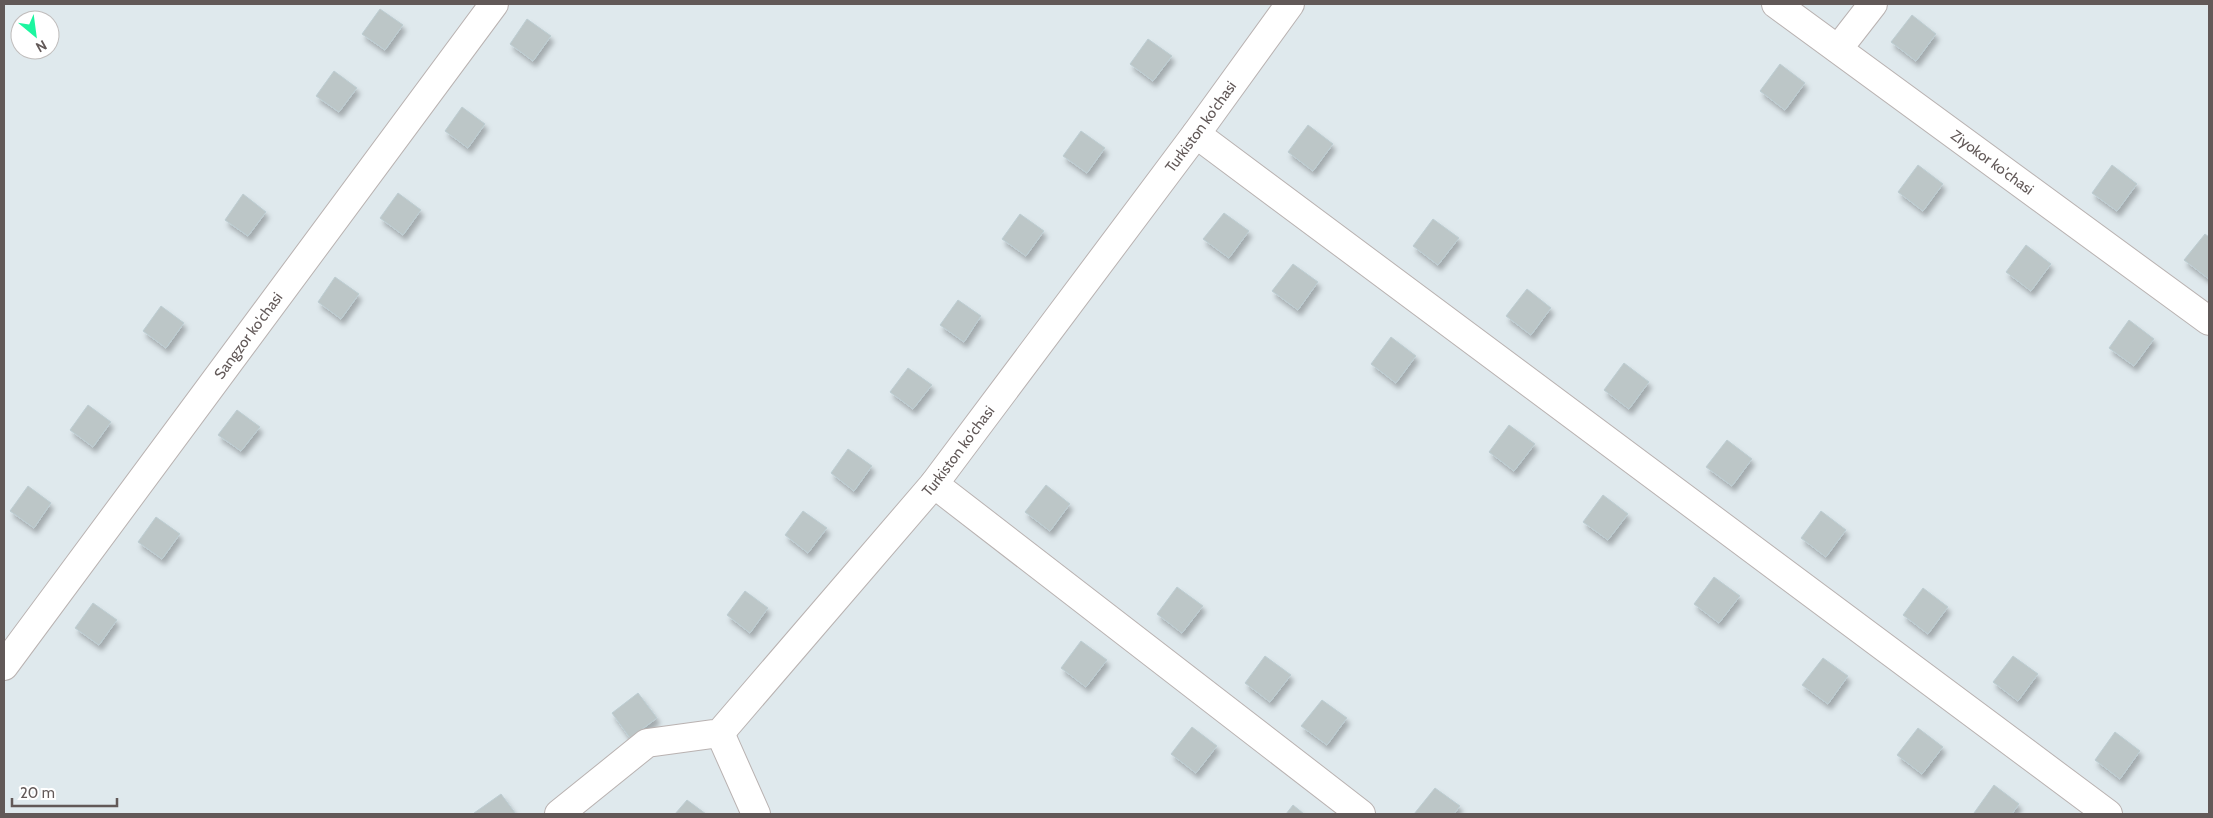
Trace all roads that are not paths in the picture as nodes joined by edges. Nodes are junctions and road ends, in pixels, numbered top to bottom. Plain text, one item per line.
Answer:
1 (494, 4) edge
2 (1290, 4) edge
3 (1776, 4) edge
4 (1873, 4) edge
5 (1838, 49) junction
6 (1196, 134) junction
7 (2209, 321) edge
8 (934, 484) junction
9 (4, 666) edge
10 (720, 733) junction
11 (559, 814) edge
12 (756, 814) edge
13 (1361, 814) edge
14 (2108, 814) edge

1 - 9 street, Sangzor ko'chasi
2 - 6 street, Turkiston ko'chasi
3 - 5 street, Ziyokor ko'chasi
4 - 5 street
5 - 7 street, Ziyokor ko'chasi
6 - 8 street, Turkiston ko'chasi
6 - 14 street
8 - 10 street, Turkiston ko'chasi
8 - 13 street
10 - 11 street
10 - 12 street

